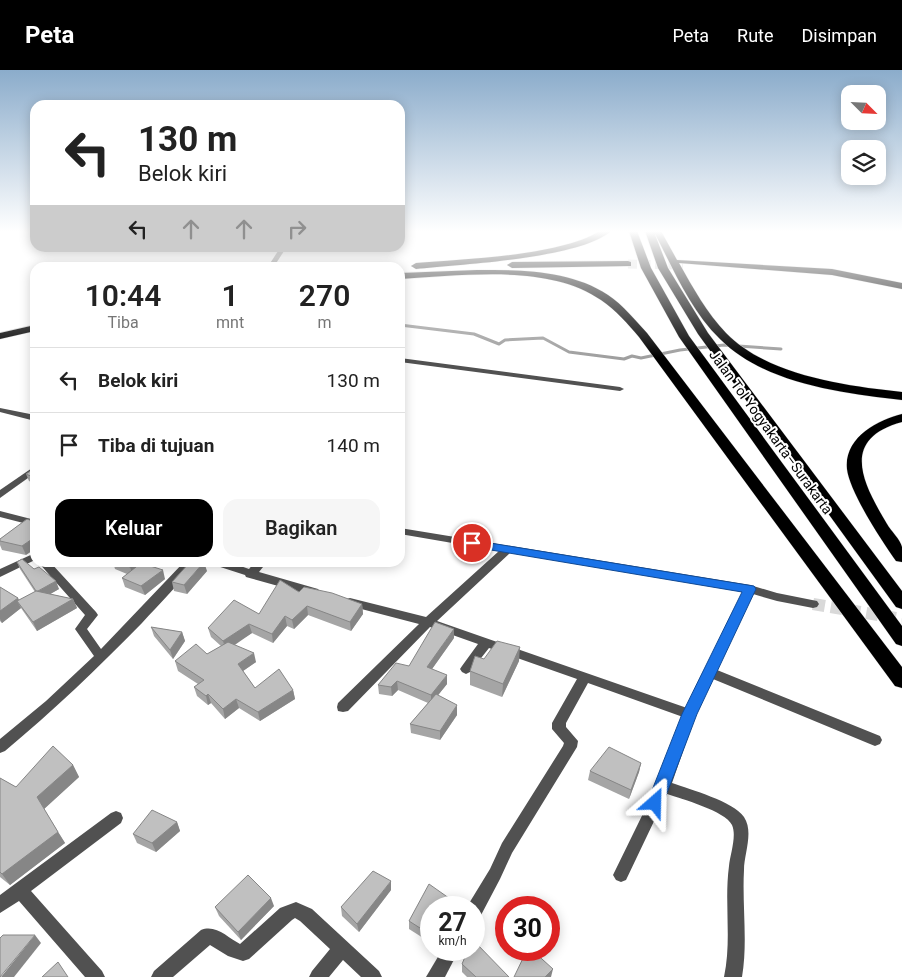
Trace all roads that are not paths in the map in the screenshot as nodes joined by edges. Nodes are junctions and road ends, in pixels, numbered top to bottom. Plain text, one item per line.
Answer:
1 (419, 273) edge
2 (449, 273) edge
3 (505, 273) edge
4 (649, 273) edge
5 (666, 273) edge
6 (682, 273) edge
7 (801, 273) edge
8 (839, 273) edge
9 (405, 275) edge
10 (405, 275) edge
11 (902, 286) edge
12 (902, 291) edge
13 (30, 322) edge
14 (0, 328) edge
15 (30, 329) edge
16 (0, 336) edge
17 (405, 361) edge
18 (620, 388) dead end
19 (902, 396) edge
20 (0, 410) edge
21 (30, 417) edge
22 (902, 418) edge
23 (30, 473) edge
24 (0, 495) edge
25 (0, 514) edge
26 (30, 522) edge
27 (405, 532) edge
28 (509, 548) junction
29 (902, 557) edge
30 (30, 558) edge
31 (48, 567) edge
32 (186, 567) edge
33 (230, 567) edge
34 (257, 567) edge
35 (0, 573) edge
36 (250, 574) junction
37 (750, 589) junction
38 (902, 603) edge
39 (813, 604) tunnel mouth
40 (428, 622) junction
41 (902, 639) edge
42 (486, 643) junction
43 (100, 656) junction
44 (466, 669) dead end
45 (710, 672) junction
46 (584, 678) junction
47 (902, 681) edge
48 (343, 707) dead end
49 (690, 714) junction
50 (875, 740) dead end
51 (0, 747) edge
52 (664, 786) junction
53 (116, 818) dead end
54 (621, 875) dead end
55 (20, 890) junction
56 (483, 896) edge
57 (0, 905) edge
58 (342, 948) junction
59 (444, 961) edge
60 (96, 977) edge
61 (160, 977) edge
62 (318, 977) edge
63 (373, 977) edge
64 (435, 977) edge
65 (733, 977) edge

1 - 9 highway
2 - 10 highway
3 - 47 highway
4 - 41 highway, Jalan Tol Yogyakarta–Surakarta
5 - 38 highway, Jalan Tol Yogyakarta–Surakarta
6 - 19 highway
7 - 12 highway
8 - 11 highway
13 - 14 highway
15 - 16 highway
17 - 18 street
20 - 21 street
22 - 29 highway
23 - 24 street
25 - 26 street
27 - 28 street
28 - 37 street
28 - 40 street
30 - 35 street
31 - 43 street
32 - 43 street
33 - 36 street
34 - 36 street
36 - 40 street
37 - 39 street
37 - 45 street
40 - 42 street
40 - 48 street
42 - 44 street
42 - 46 street
43 - 51 street
45 - 49 street
45 - 50 street
46 - 49 street
46 - 56 street
49 - 52 street
52 - 54 street
52 - 65 street
53 - 55 street
55 - 57 street
55 - 60 street
58 - 61 street
58 - 62 street
58 - 63 street
59 - 64 street

